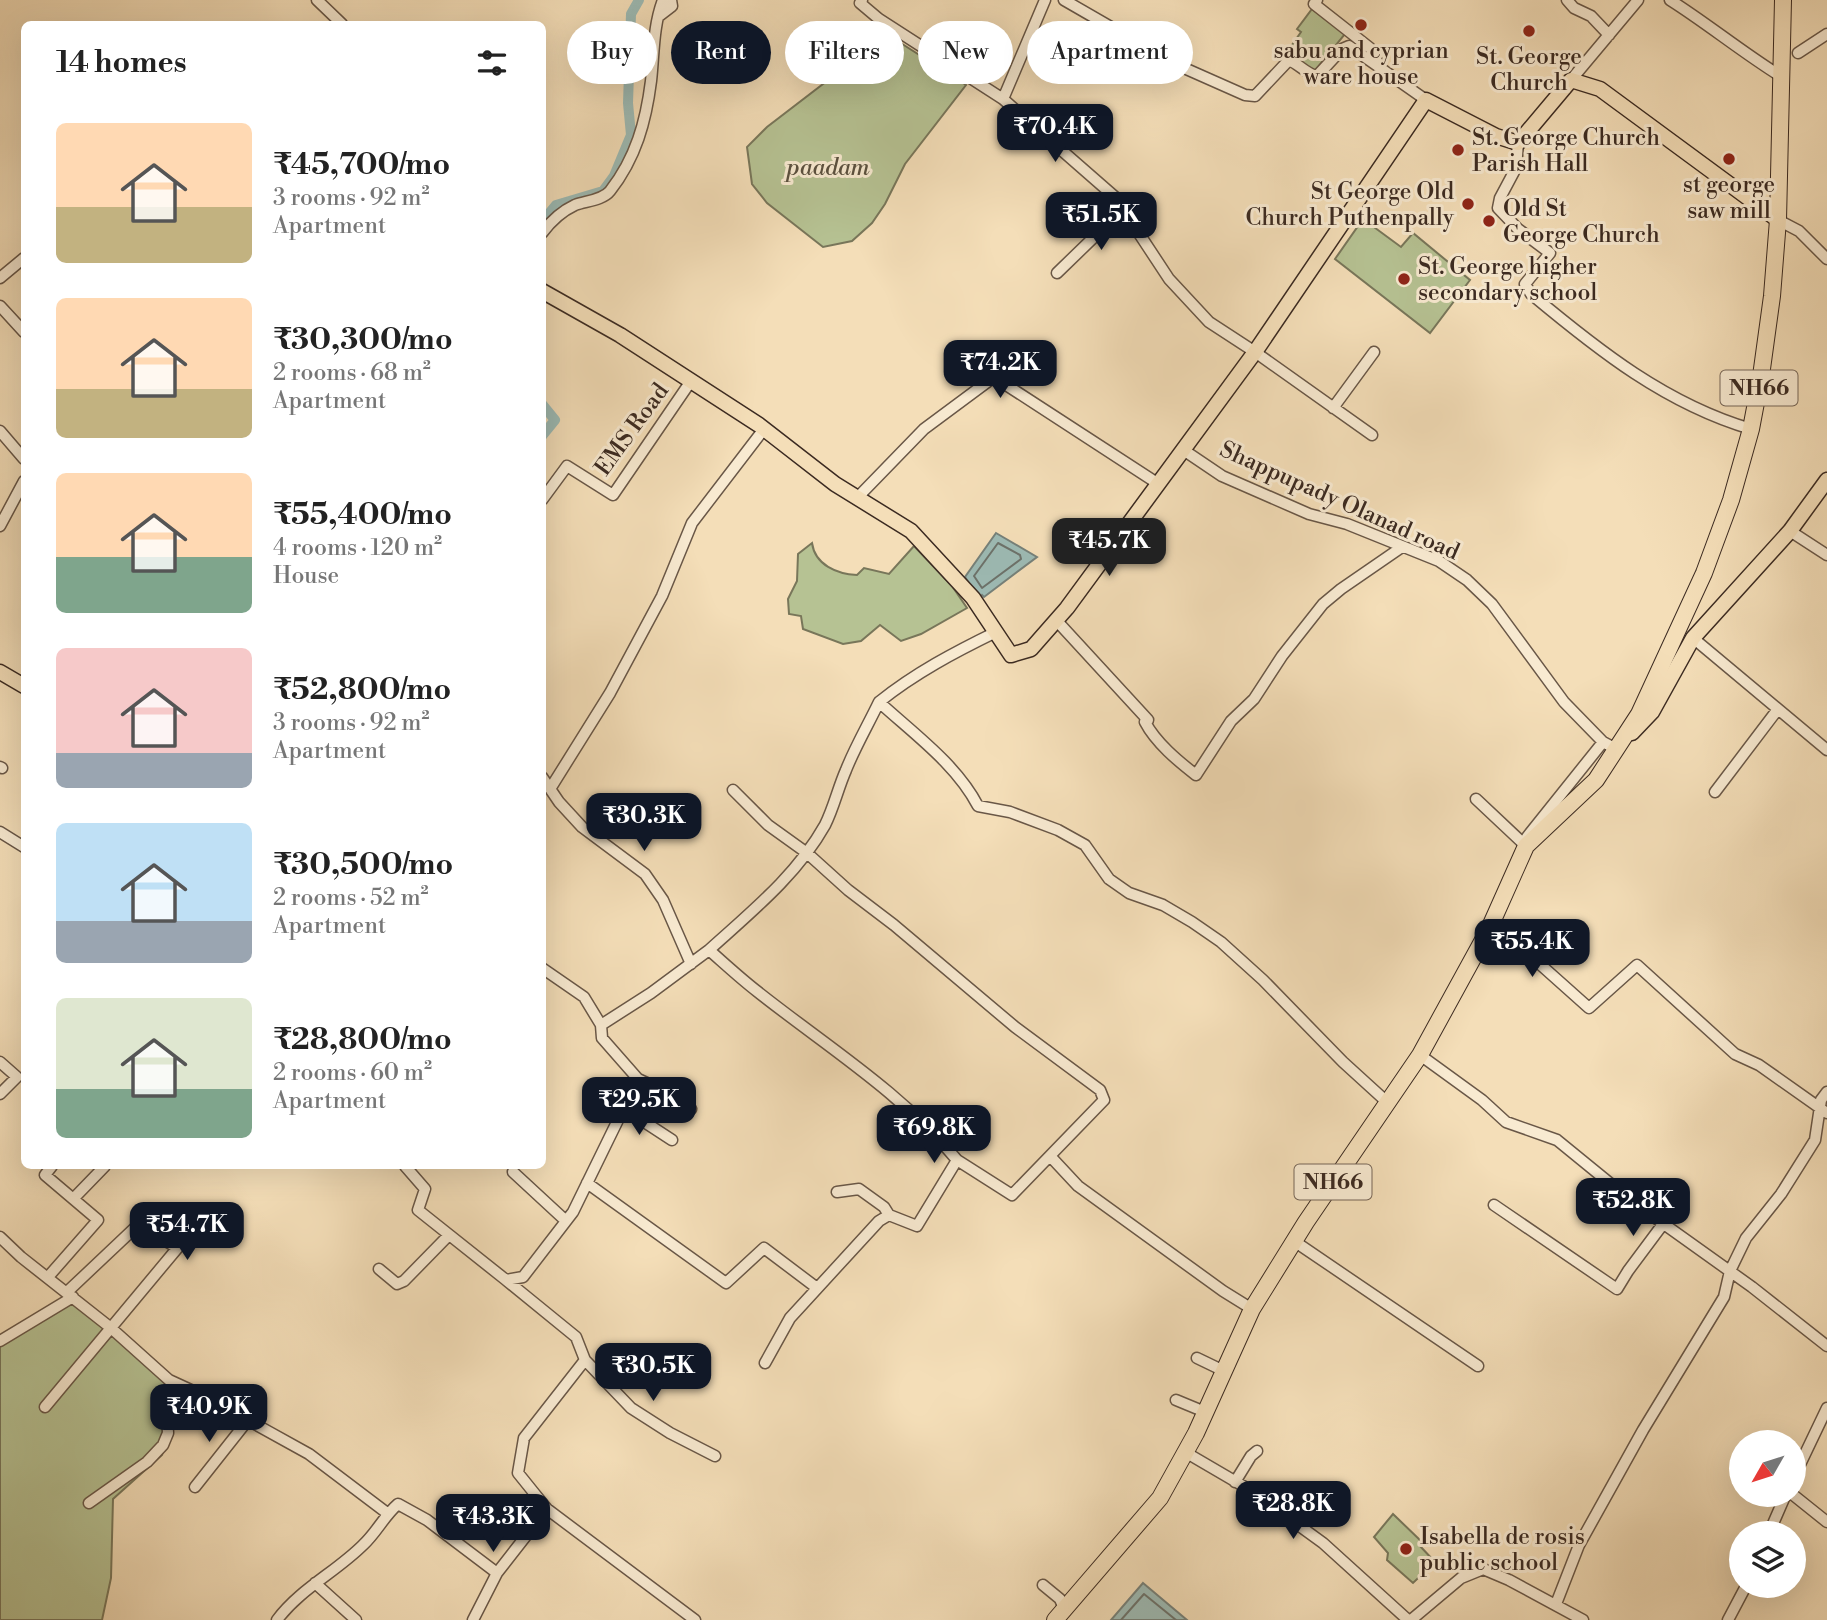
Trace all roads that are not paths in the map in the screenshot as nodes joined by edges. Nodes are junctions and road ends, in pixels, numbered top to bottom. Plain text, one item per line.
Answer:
1 (317, 0) edge
2 (663, 0) edge
3 (671, 0) edge
4 (1045, 0) edge
5 (1063, 0) edge
6 (1317, 0) edge
7 (1567, 0) edge
8 (1638, 0) edge
9 (1670, 0) edge
10 (1783, 0) edge
11 (859, 1) edge
12 (659, 16) junction
13 (339, 21) edge
14 (1827, 34) edge
15 (1609, 35) junction
16 (1798, 53) dead end
17 (1382, 68) junction
18 (1782, 77) junction
19 (1571, 80) junction
20 (1003, 99) junction
21 (1426, 100) junction
22 (1518, 143) junction
23 (1123, 209) junction
24 (1778, 220) junction
25 (546, 228) edge
26 (1827, 259) edge
27 (21, 260) edge
28 (1056, 273) dead end
29 (0, 278) edge
30 (546, 293) edge
31 (0, 306) edge
32 (21, 329) edge
33 (1255, 352) junction
34 (1374, 352) dead end
35 (691, 381) junction
36 (1333, 408) junction
37 (764, 429) junction
38 (1751, 429) junction
39 (0, 431) edge
40 (1371, 435) dead end
41 (1182, 449) junction
42 (21, 456) edge
43 (1827, 480) edge
44 (1157, 484) junction
45 (21, 487) edge
46 (546, 494) edge
47 (857, 498) junction
48 (0, 526) edge
49 (1790, 531) junction
50 (1402, 547) junction
51 (1827, 555) edge
52 (1056, 620) junction
53 (996, 632) junction
54 (1693, 638) junction
55 (0, 673) edge
56 (21, 684) edge
57 (879, 702) junction
58 (1778, 709) junction
59 (1609, 745) junction
60 (1827, 750) edge
61 (546, 783) edge
62 (550, 789) junction
63 (733, 790) dead end
64 (1715, 792) dead end
65 (1476, 799) dead end
66 (0, 832) edge
67 (21, 845) edge
68 (1526, 846) junction
69 (807, 853) junction
70 (1489, 929) junction
71 (709, 950) junction
72 (691, 964) junction
73 (546, 971) edge
74 (601, 1025) junction
75 (1420, 1055) junction
76 (0, 1062) edge
77 (638, 1079) junction
78 (21, 1080) edge
79 (1827, 1092) edge
80 (0, 1094) edge
81 (1388, 1103) junction
82 (623, 1108) junction
83 (691, 1109) dead end
84 (1824, 1111) edge
85 (672, 1140) dead end
86 (1050, 1156) junction
87 (957, 1160) junction
88 (50, 1169) edge
89 (101, 1169) edge
90 (408, 1169) edge
91 (513, 1172) dead end
92 (587, 1183) junction
93 (837, 1192) dead end
94 (74, 1198) junction
95 (1494, 1205) dead end
96 (889, 1215) junction
97 (566, 1221) junction
98 (1663, 1224) junction
99 (448, 1236) junction
100 (0, 1237) edge
101 (1294, 1241) junction
102 (379, 1269) dead end
103 (1730, 1271) junction
104 (48, 1278) junction
105 (506, 1280) junction
106 (817, 1288) junction
107 (70, 1294) junction
108 (1252, 1309) junction
109 (111, 1328) junction
110 (0, 1341) edge
111 (1827, 1346) edge
112 (1197, 1358) dead end
113 (585, 1360) junction
114 (765, 1363) dead end
115 (1478, 1366) dead end
116 (1224, 1371) junction
117 (183, 1387) junction
118 (1176, 1400) dead end
119 (45, 1407) dead end
120 (1827, 1408) edge
121 (1205, 1412) junction
122 (248, 1420) junction
123 (1257, 1451) dead end
124 (1185, 1452) junction
125 (1806, 1452) edge
126 (715, 1456) dead end
127 (1236, 1482) junction
128 (195, 1487) dead end
129 (89, 1503) dead end
130 (1806, 1505) edge
131 (547, 1509) junction
132 (387, 1513) junction
133 (1827, 1522) edge
134 (497, 1573) junction
135 (315, 1583) junction
136 (1043, 1585) dead end
137 (1740, 1598) edge
138 (1556, 1604) junction
139 (1059, 1614) edge
140 (276, 1620) edge
141 (356, 1620) edge
142 (473, 1620) edge
143 (695, 1620) edge
144 (1410, 1620) edge
145 (1583, 1620) edge
146 (1728, 1620) edge

1 - 13 street
2 - 12 street
3 - 12 street
4 - 20 street
5 - 17 street
6 - 17 street
7 - 15 street
8 - 15 street
9 - 18 street
10 - 18 highway, NH66
11 - 20 street
12 - 25 street
14 - 16 street
15 - 19 street
17 - 21 street
18 - 24 highway, NH66
19 - 22 main road
19 - 24 main road
20 - 23 street
21 - 22 main road
21 - 33 main road
22 - 38 street
23 - 28 street
23 - 33 street
24 - 26 street
24 - 38 highway, NH66
27 - 29 street
30 - 35 main road
31 - 32 street
33 - 36 street
33 - 41 main road
34 - 36 street
35 - 37 main road
35 - 46 street, EMS Road
36 - 40 street
37 - 47 main road
37 - 62 street
38 - 59 highway, NH66
39 - 42 street
41 - 44 main road
41 - 50 street, Shappupady Olanad road
43 - 49 main road
44 - 47 street
44 - 52 main road
45 - 48 street
47 - 53 main road
49 - 51 street
49 - 54 main road
50 - 52 street
50 - 59 street, Shappupady Olanad road
52 - 53 main road
53 - 57 street
54 - 58 street
54 - 59 main road
55 - 56 main road
57 - 69 street
57 - 81 street
58 - 60 street
58 - 64 street
59 - 68 highway, NH66
61 - 62 street
62 - 72 street
63 - 69 street
65 - 68 street
66 - 67 street
68 - 70 highway, NH66
69 - 71 street
69 - 86 street
70 - 75 highway, NH66
70 - 84 street
71 - 72 street
71 - 87 street
72 - 74 street
73 - 74 street
74 - 77 street
75 - 81 highway, NH66
75 - 98 street
76 - 78 street
77 - 82 street
77 - 83 street
78 - 80 street
79 - 84 street
81 - 101 highway, NH66
82 - 85 street
82 - 92 street
84 - 103 street
86 - 87 street
86 - 108 street
87 - 96 street
88 - 94 street
89 - 94 street
90 - 99 street
91 - 97 street
92 - 97 street
92 - 106 street
93 - 96 street
94 - 104 street
95 - 98 street
96 - 106 street
97 - 105 street
98 - 103 street
99 - 102 street
99 - 105 street
100 - 104 street
101 - 108 highway, NH66
101 - 115 street
103 - 111 street
103 - 138 street
104 - 107 street
105 - 113 street
106 - 114 street
107 - 109 street
107 - 109 street
107 - 110 street
108 - 116 highway, NH66
109 - 117 street
109 - 119 street
112 - 116 street
113 - 126 street
113 - 131 street
116 - 121 highway, NH66
117 - 122 street
117 - 129 street
118 - 121 street
120 - 125 street
121 - 124 highway, NH66
122 - 128 street
122 - 132 street
123 - 127 street
124 - 127 street
124 - 139 highway, NH66
127 - 144 street
130 - 133 street
131 - 134 street
131 - 143 street
132 - 134 street
132 - 135 street
134 - 142 street
135 - 140 street
135 - 141 street
136 - 139 street
137 - 146 street
138 - 144 street
138 - 145 street

